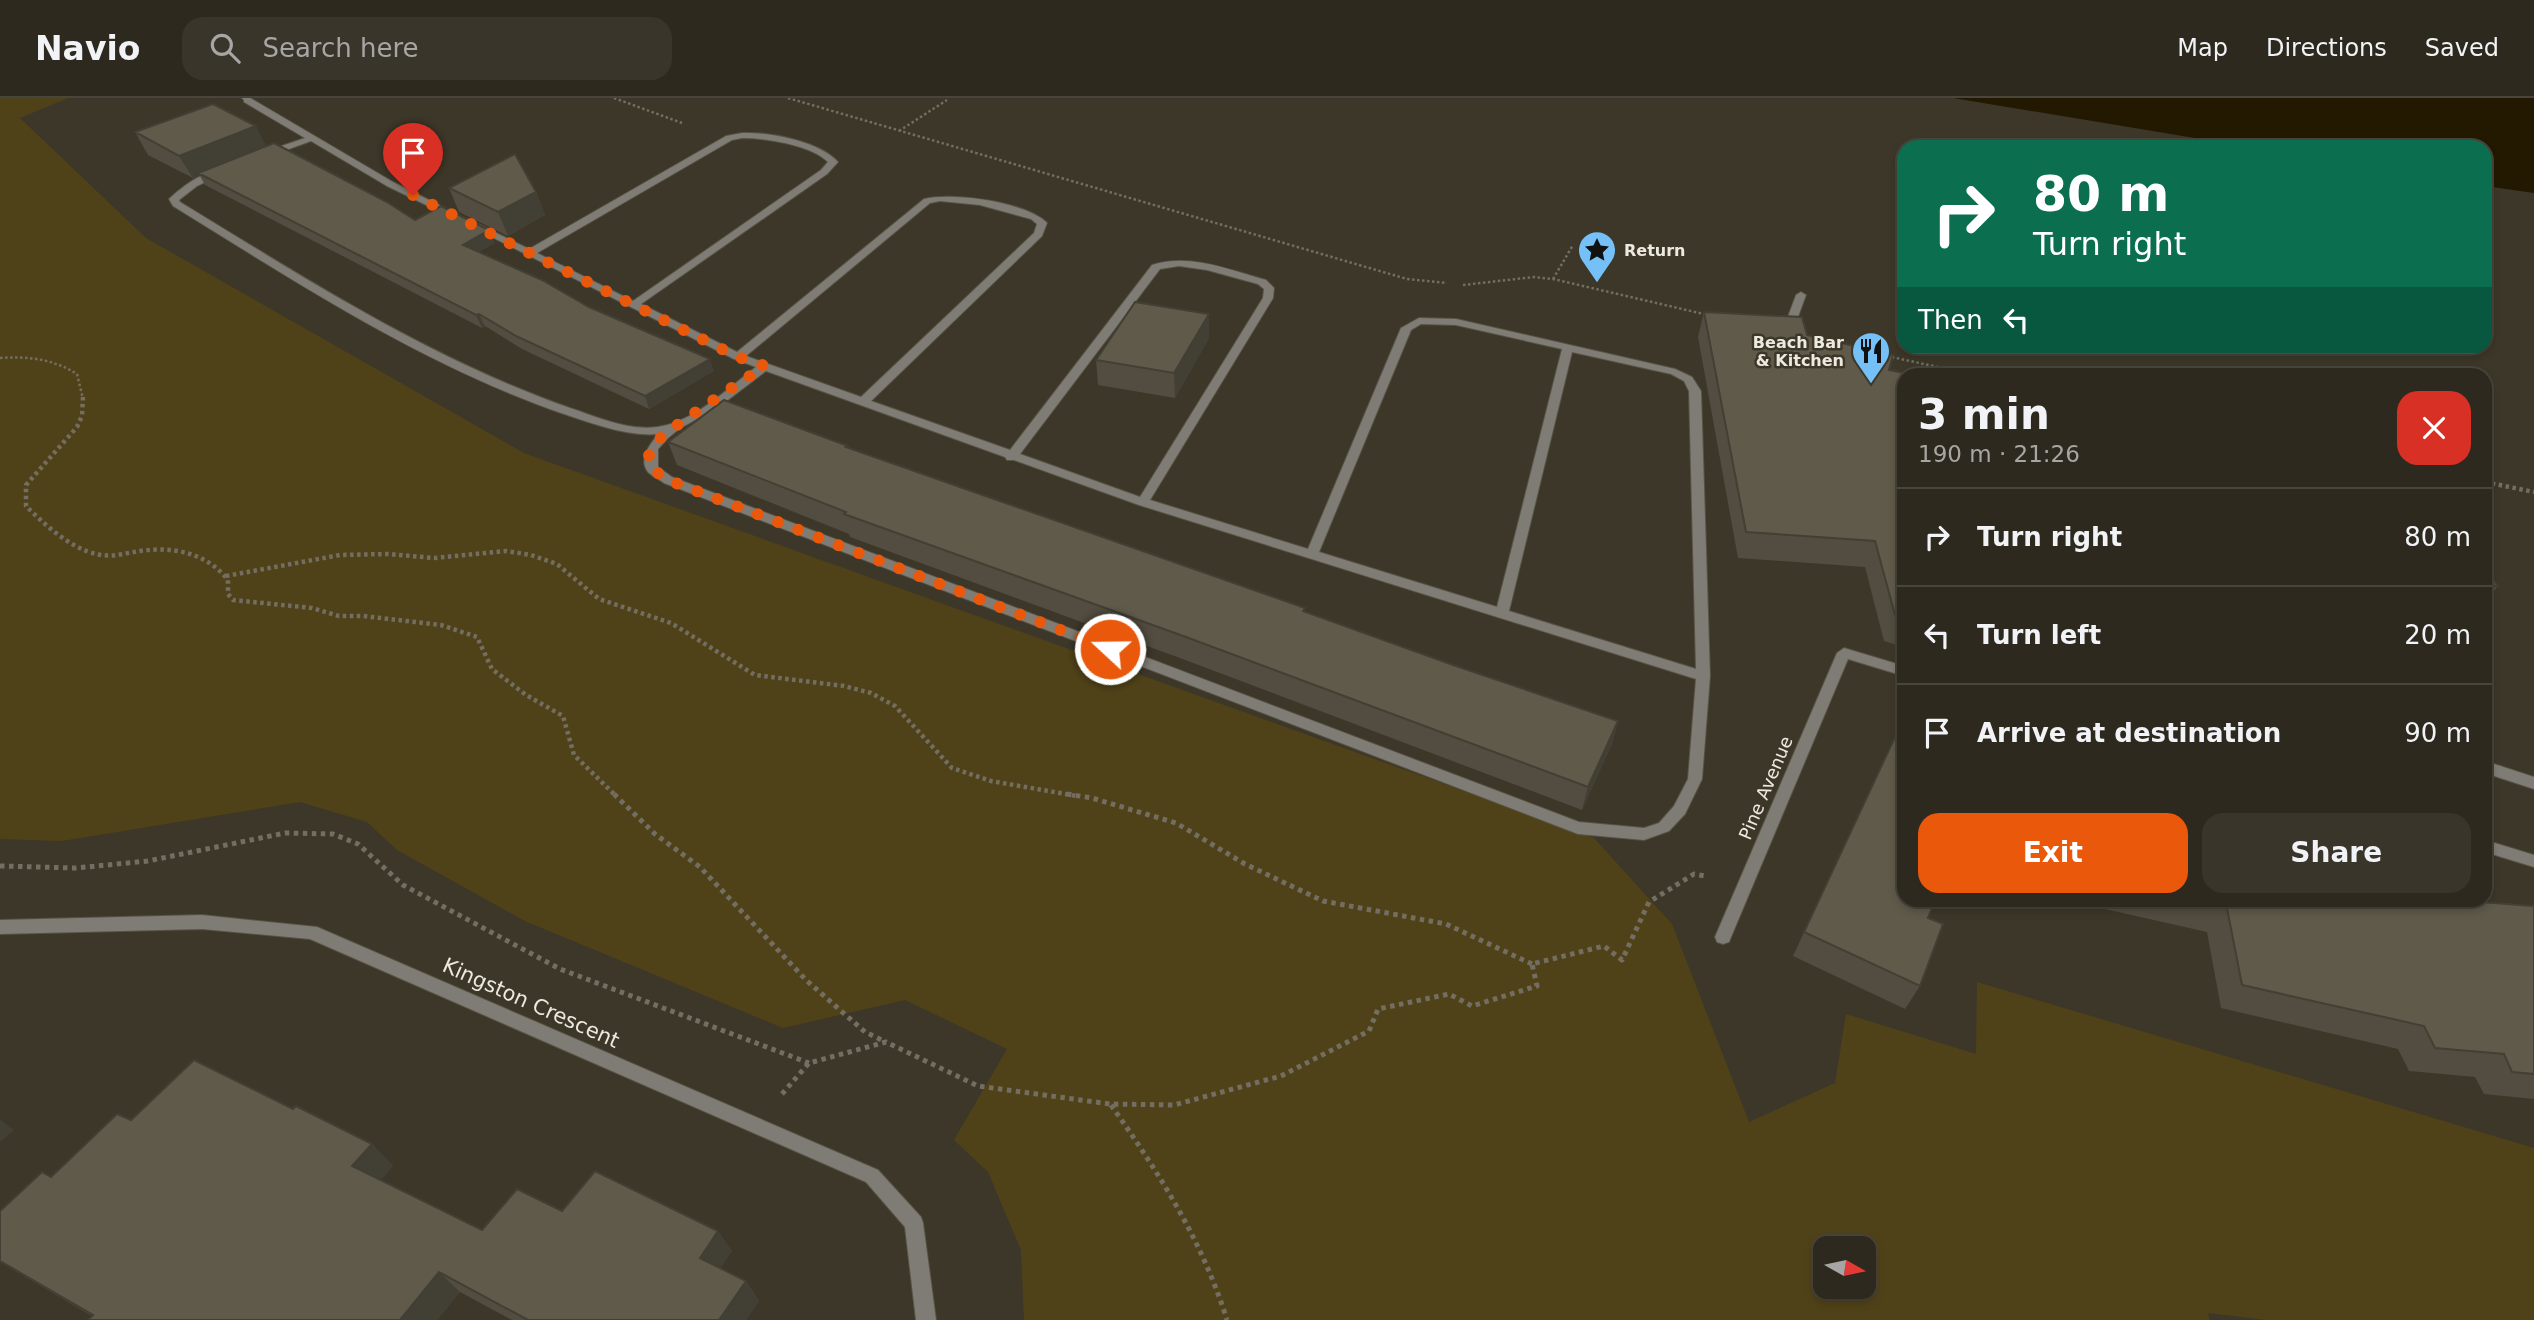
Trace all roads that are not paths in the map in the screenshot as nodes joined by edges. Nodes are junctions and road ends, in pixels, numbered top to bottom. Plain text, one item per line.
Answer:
1 (246, 99) edge
2 (312, 138) junction
3 (255, 159) edge
4 (232, 167) edge
5 (530, 253) junction
6 (1801, 295) dead end
7 (633, 305) junction
8 (1787, 333) edge
9 (1568, 348) junction
10 (738, 357) junction
11 (765, 366) junction
12 (863, 402) junction
13 (675, 426) junction
14 (1011, 457) junction
15 (1143, 502) junction
16 (1312, 555) junction
17 (1502, 613) junction
18 (1897, 669) edge
19 (1703, 676) junction
20 (2492, 769) edge
21 (2534, 783) edge
22 (2492, 848) edge
23 (2534, 861) edge
24 (0, 927) edge
25 (1723, 937) dead end
26 (926, 1320) edge

1 - 2 street
2 - 3 street
2 - 5 street
4 - 13 street
5 - 7 street
5 - 7 street
6 - 8 street
7 - 10 street
9 - 16 street
9 - 17 street
9 - 19 street
10 - 11 street
10 - 12 street
11 - 12 street
11 - 13 street
12 - 14 street
13 - 19 street
14 - 15 street
14 - 15 street
15 - 16 street
16 - 17 street
17 - 19 street
18 - 25 street, Pine Avenue
20 - 21 street
22 - 23 street
24 - 26 street, Kingston Crescent

